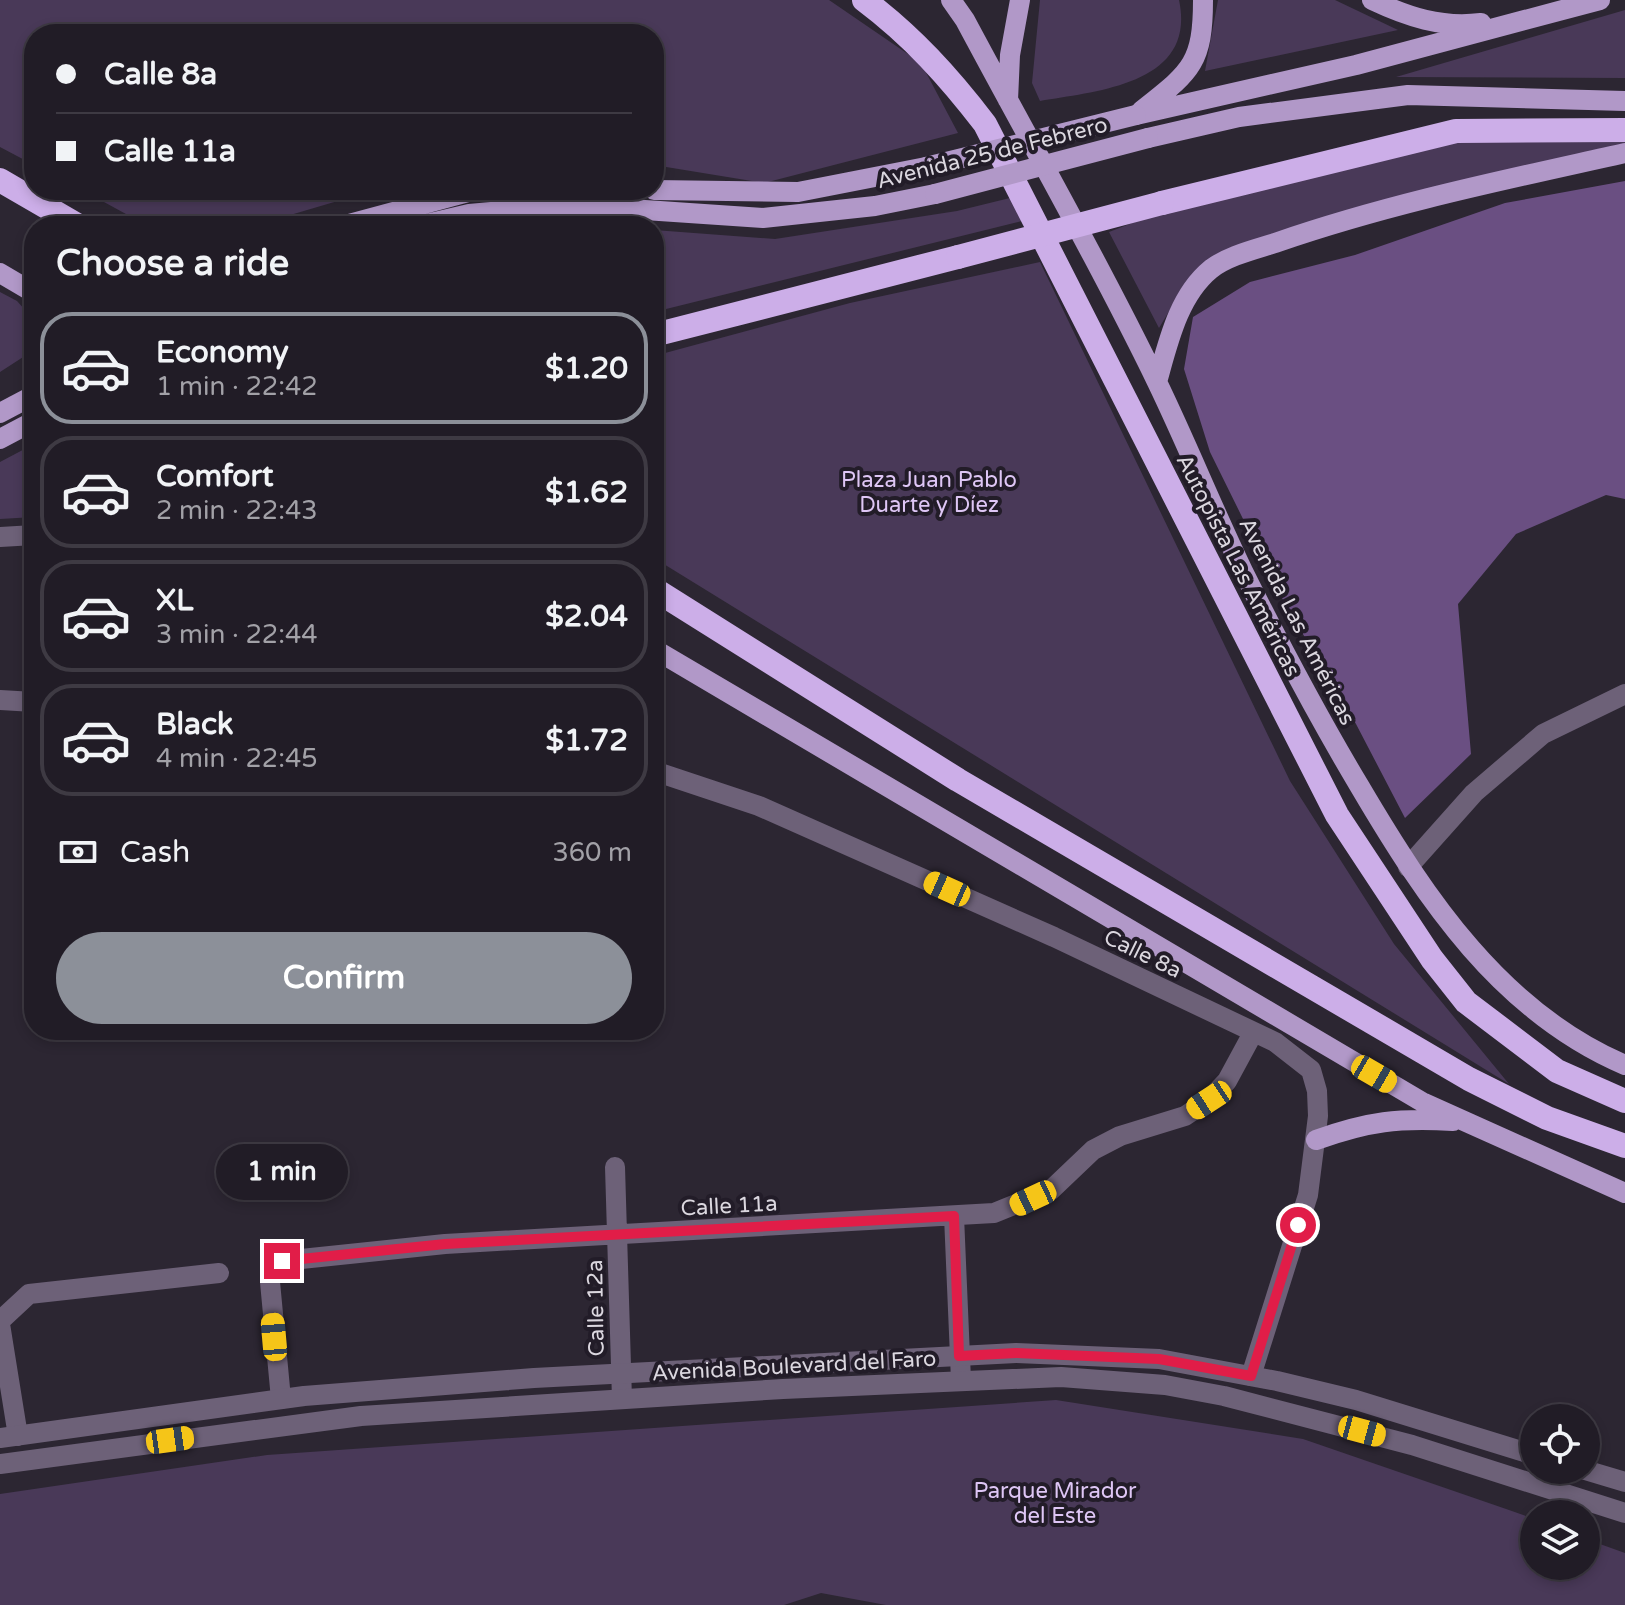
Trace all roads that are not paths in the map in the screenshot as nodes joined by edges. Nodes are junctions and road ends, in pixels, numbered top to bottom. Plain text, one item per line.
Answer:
1 (864, 0) edge
2 (951, 0) edge
3 (1020, 0) edge
4 (1203, 0) edge
5 (1372, 0) edge
6 (1600, 0) edge
7 (1567, 9) junction
8 (1008, 100) junction
9 (1625, 101) edge
10 (1136, 115) junction
11 (1625, 130) edge
12 (1625, 153) edge
13 (0, 180) edge
14 (664, 190) edge
15 (24, 194) edge
16 (34, 200) edge
17 (438, 200) edge
18 (62, 216) edge
19 (379, 216) edge
20 (460, 216) edge
21 (0, 273) edge
22 (24, 287) edge
23 (664, 332) edge
24 (1157, 382) junction
25 (24, 400) edge
26 (0, 413) edge
27 (24, 426) edge
28 (0, 439) edge
29 (24, 536) edge
30 (0, 537) edge
31 (664, 595) edge
32 (664, 655) edge
33 (1625, 694) edge
34 (0, 700) edge
35 (24, 701) edge
36 (664, 774) edge
37 (1408, 867) junction
38 (1253, 1033) junction
39 (1324, 1045) junction
40 (1625, 1065) edge
41 (1311, 1070) junction
42 (1625, 1101) edge
43 (1463, 1121) junction
44 (1316, 1140) junction
45 (1625, 1146) edge
46 (615, 1167) dead end
47 (1625, 1193) edge
48 (954, 1216) junction
49 (618, 1236) junction
50 (219, 1273) dead end
51 (0, 1323) edge
52 (959, 1356) junction
53 (620, 1375) junction
54 (1251, 1376) junction
55 (961, 1380) junction
56 (281, 1399) junction
57 (622, 1399) junction
58 (9, 1437) edge
59 (1520, 1451) edge
60 (0, 1464) edge
61 (1600, 1474) edge
62 (1625, 1482) edge
63 (1625, 1513) edge

1 - 42 highway, Autopista Las Américas
2 - 8 main road, Avenida Las Américas
3 - 8 main road
4 - 10 main road
5 - 7 main road
6 - 7 main road
7 - 10 main road, Avenida 25 de Febrero
8 - 24 main road, Avenida Las Américas
9 - 20 main road, Avenida 25 de Febrero, bridge
10 - 14 main road, Avenida 25 de Febrero, bridge
11 - 23 highway, bridge
12 - 24 main road
13 - 15 highway
16 - 18 highway
17 - 19 main road
21 - 22 main road
24 - 37 main road, Avenida Las Américas
25 - 26 main road
27 - 28 main road
29 - 30 street
31 - 45 highway
32 - 39 main road
33 - 37 street
34 - 35 street
36 - 38 street, Calle 8a
37 - 40 main road, Avenida Las Américas
38 - 41 street, Calle 8a
38 - 48 street, Calle 11a
39 - 41 street
39 - 43 main road
41 - 44 street
43 - 44 main road
43 - 47 main road
44 - 54 street
46 - 49 street, Calle 12a
48 - 49 street, Calle 11a
48 - 52 street
49 - 53 street, Calle 12a
49 - 56 street, Calle 11a
50 - 51 street
51 - 58 street
52 - 53 street, Avenida Boulevard del Faro
52 - 54 street, Avenida Boulevard del Faro
52 - 55 street
53 - 56 street, Avenida Boulevard del Faro
53 - 57 street, Calle 12a
54 - 59 street, Avenida Boulevard del Faro
55 - 57 street, Avenida Boulevard del Faro
55 - 63 street, Avenida Boulevard del Faro
56 - 58 street, Avenida Boulevard del Faro
57 - 60 street, Avenida Boulevard del Faro
61 - 62 street

